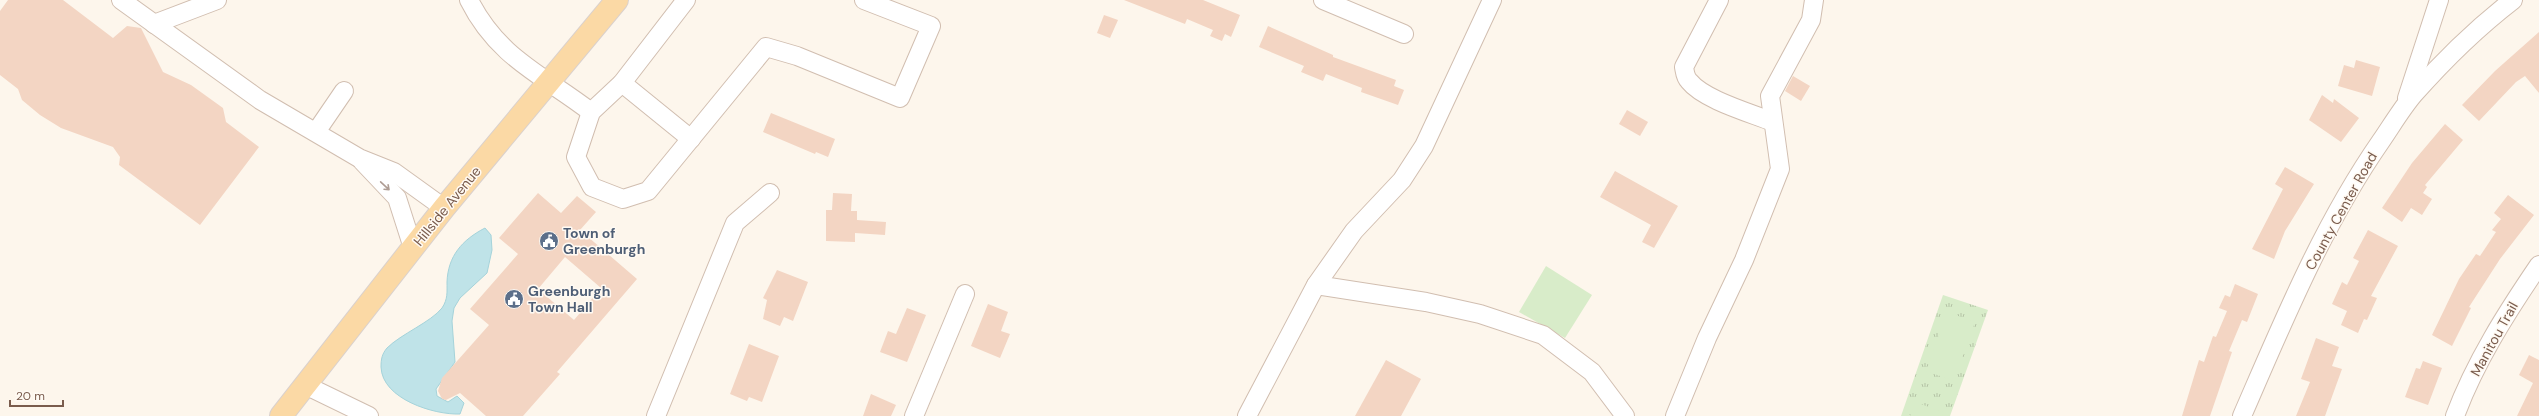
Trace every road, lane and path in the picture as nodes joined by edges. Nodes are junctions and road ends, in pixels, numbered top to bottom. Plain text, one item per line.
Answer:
1 (121, 0) edge
2 (217, 0) edge
3 (469, 0) edge
4 (617, 0) edge
5 (686, 0) edge
6 (864, 0) edge
7 (1323, 0) edge
8 (1492, 0) edge
9 (1719, 0) edge
10 (1814, 0) edge
11 (2439, 0) edge
12 (2513, 0) edge
13 (154, 24) junction
14 (1404, 34) dead end
15 (548, 83) junction
16 (622, 83) junction
17 (344, 91) dead end
18 (2404, 108) junction
19 (591, 112) junction
20 (1773, 122) junction
21 (316, 132) junction
22 (691, 139) junction
23 (359, 158) junction
24 (770, 193) dead end
25 (444, 208) junction
26 (413, 248) junction
27 (2539, 265) edge
28 (1316, 285) junction
29 (965, 294) dead end
30 (305, 385) junction
31 (281, 416) edge
32 (369, 416) edge
33 (656, 416) edge
34 (914, 416) edge
35 (1247, 416) edge
36 (1625, 416) edge
37 (1676, 416) edge
38 (2242, 416) edge
39 (2455, 416) edge

1 - 13 street
2 - 13 street
3 - 15 street
4 - 15 main road, Hillside Avenue
5 - 16 street
6 - 22 street
7 - 14 street
8 - 28 street
9 - 20 street
10 - 20 street
11 - 18 street
12 - 18 street, County Center Road
13 - 21 street
15 - 19 street
15 - 25 main road, Hillside Avenue
16 - 19 street
16 - 22 street
17 - 21 street
18 - 38 street, County Center Road
19 - 22 street
20 - 37 street
21 - 23 street
23 - 25 street
23 -> 26 street
24 - 33 street
25 - 26 main road, Hillside Avenue
26 - 30 main road, Hillside Avenue
27 - 39 street, Manitou Trail
28 - 35 street
28 - 36 street
29 - 34 street
30 - 31 main road, Hillside Avenue
30 - 32 street

